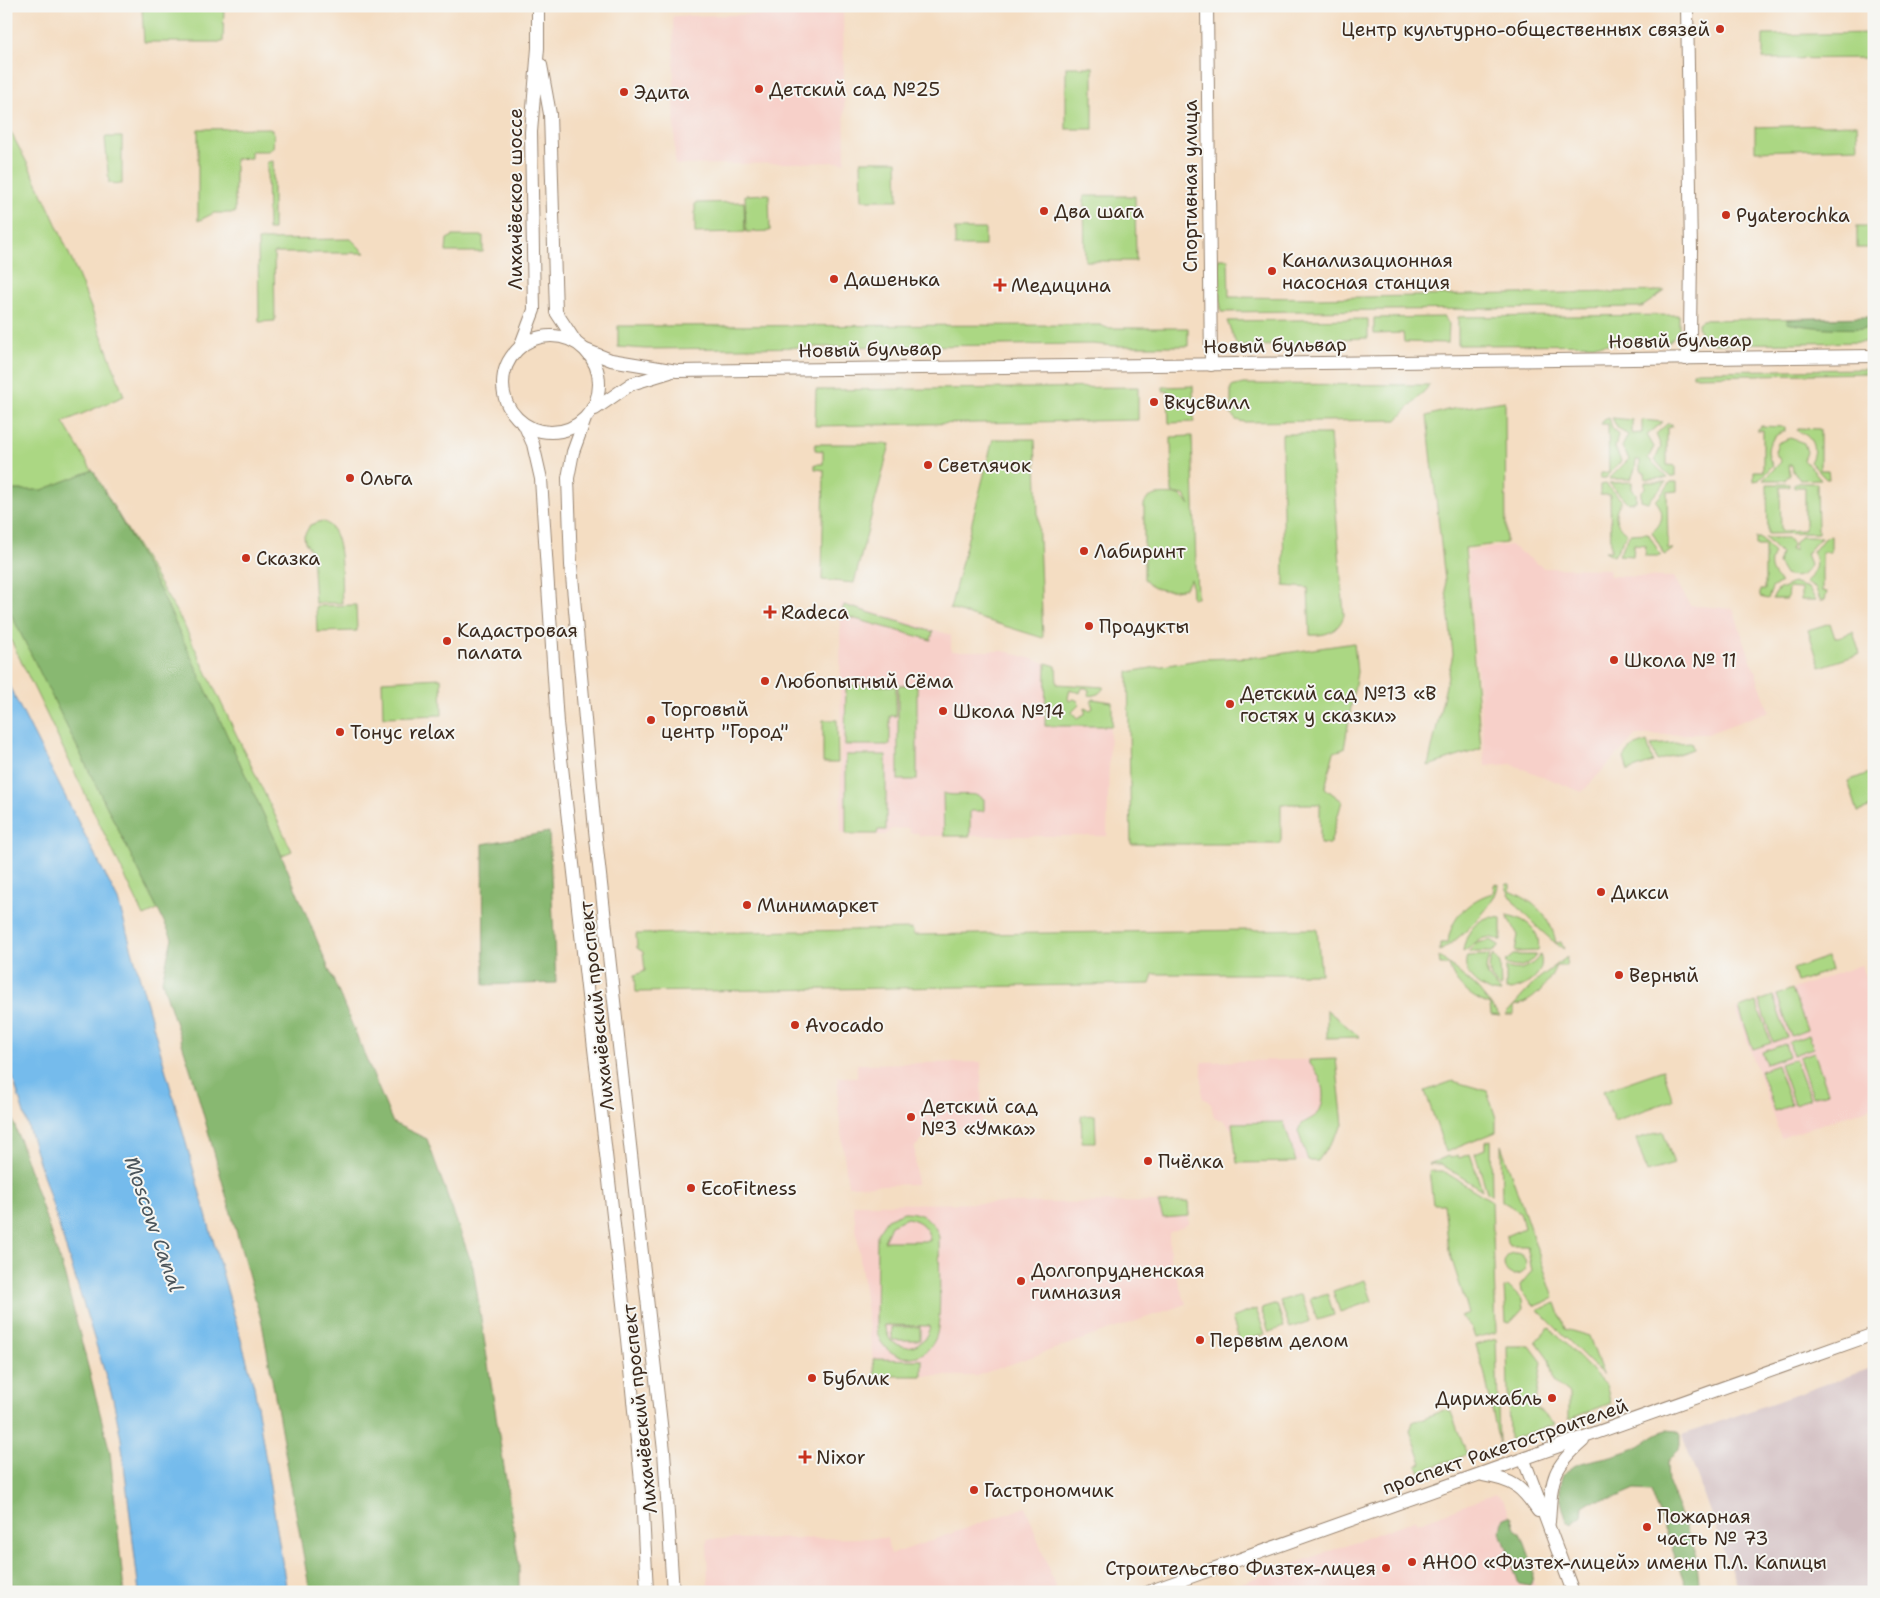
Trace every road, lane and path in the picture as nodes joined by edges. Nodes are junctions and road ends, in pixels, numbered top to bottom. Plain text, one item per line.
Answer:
1 (538, 6) edge
2 (1207, 6) edge
3 (1687, 6) edge
4 (538, 48) junction
5 (575, 342) junction
6 (520, 347) junction
7 (586, 350) junction
8 (1874, 356) edge
9 (1686, 359) junction
10 (1210, 365) junction
11 (677, 371) junction
12 (588, 416) junction
13 (524, 424) junction
14 (1874, 1334) edge
15 (1587, 1437) junction
16 (1524, 1460) junction
17 (1480, 1474) junction
18 (1549, 1527) junction
19 (647, 1592) edge
20 (673, 1592) edge
21 (1148, 1592) edge
22 (1573, 1592) edge

1 - 4 main road, Лихачёвское шоссе
2 - 10 main road, Спортивная улица
3 - 9 main road
4 - 5 main road, Лихачёвское шоссе
4 - 6 main road, Лихачёвское шоссе
5 - 6 main road, Лихачёвский проспект
5 - 7 main road, Лихачёвский проспект
6 - 13 main road, Лихачёвский проспект
7 - 11 main road, Новый бульвар
7 - 12 main road, Лихачёвский проспект
8 - 9 main road, Новый бульвар
9 - 10 main road, Новый бульвар
10 - 11 main road, Новый бульвар
11 - 12 main road, Новый бульвар
12 - 13 main road
12 - 20 main road, Лихачёвский проспект
13 - 19 main road, Лихачёвский проспект
14 - 15 main road, проспект Ракетостроителей
15 - 16 main road, проспект Ракетостроителей
15 - 18 main road
16 - 17 main road, проспект Ракетостроителей
16 - 18 main road
17 - 18 main road
17 - 21 main road, проспект Ракетостроителей
18 - 22 main road

